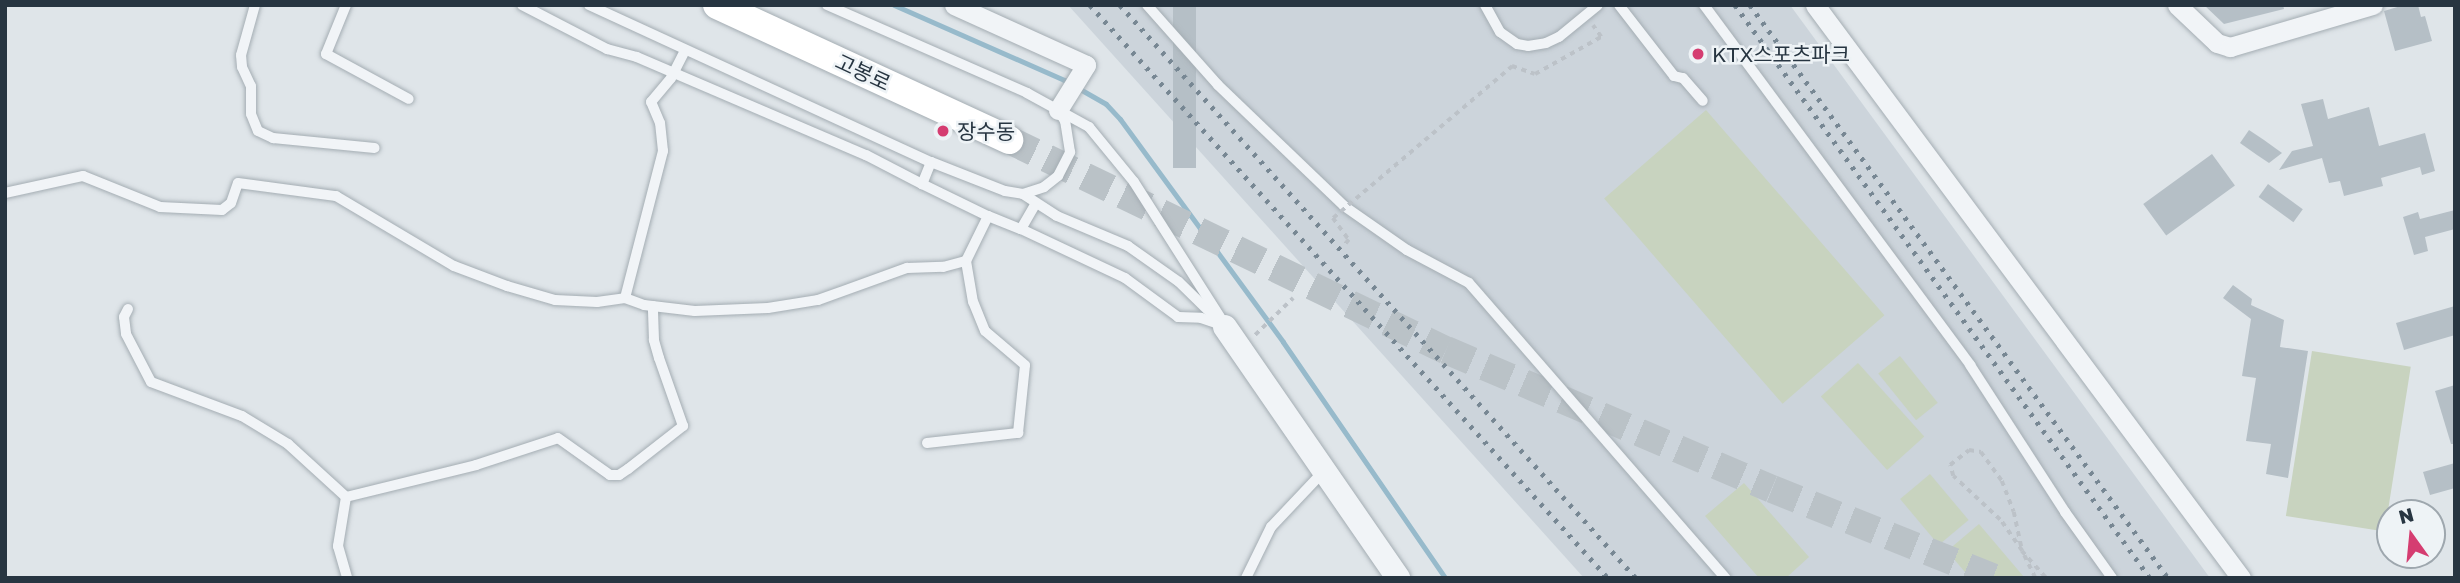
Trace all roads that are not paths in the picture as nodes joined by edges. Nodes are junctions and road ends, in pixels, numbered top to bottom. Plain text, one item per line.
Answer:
1 (255, 5) edge
2 (346, 5) edge
3 (522, 5) edge
4 (589, 5) edge
5 (717, 5) edge
6 (827, 5) edge
7 (954, 5) edge
8 (1147, 5) edge
9 (1485, 5) edge
10 (1598, 5) edge
11 (1619, 5) edge
12 (1704, 5) edge
13 (1815, 5) edge
14 (2177, 5) edge
15 (2373, 5) edge
16 (2313, 14) edge
17 (685, 51) junction
18 (674, 73) junction
19 (409, 99) dead end
20 (1703, 101) dead end
21 (1061, 105) junction
22 (1009, 139) tunnel mouth
23 (375, 148) dead end
24 (931, 162) junction
25 (922, 184) junction
26 (5, 193) edge
27 (1023, 194) junction
28 (1035, 205) junction
29 (988, 216) junction
30 (1021, 229) junction
31 (966, 261) junction
32 (625, 298) junction
33 (653, 306) junction
34 (128, 309) dead end
35 (1225, 327) junction
36 (927, 443) dead end
37 (1325, 470) junction
38 (346, 498) junction
39 (347, 578) edge
40 (1247, 578) edge
41 (1398, 578) edge
42 (1725, 578) edge
43 (2112, 578) edge
44 (2242, 578) edge

1 - 23 lane
2 - 19 lane
3 - 18 lane
4 - 17 lane
5 - 22 main road, 고봉로
6 - 21 lane
7 - 21 street
8 - 42 lane
9 - 10 lane
11 - 20 lane
12 - 43 lane
13 - 44 street
14 - 16 street
15 - 16 street
17 - 18 lane
17 - 24 lane
18 - 25 lane
18 - 32 lane
21 - 27 lane
21 - 35 lane
24 - 25 lane
24 - 27 lane
25 - 29 lane
26 - 32 lane
27 - 28 lane
28 - 30 lane
28 - 35 lane
29 - 30 lane
29 - 31 lane
30 - 35 lane
31 - 33 lane
31 - 36 lane
32 - 33 lane
33 - 38 lane
34 - 38 lane
35 - 37 street
37 - 40 lane
37 - 41 street
38 - 39 lane

